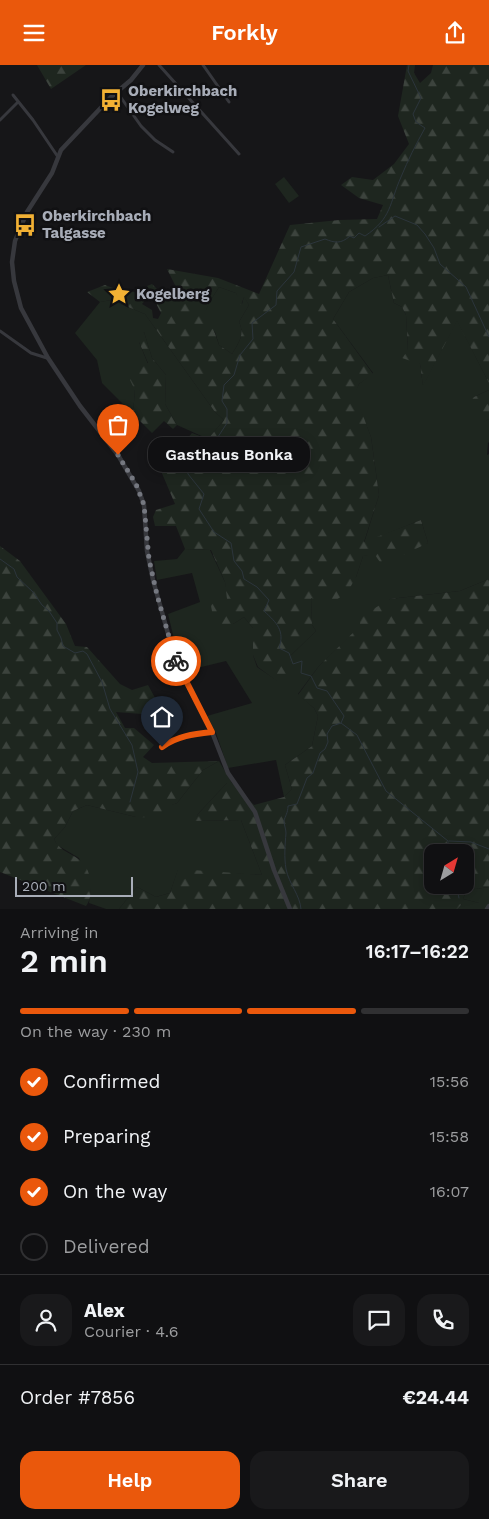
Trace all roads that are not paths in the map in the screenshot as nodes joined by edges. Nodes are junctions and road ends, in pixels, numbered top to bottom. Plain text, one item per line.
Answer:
1 (143, 65) edge
2 (159, 65) edge
3 (203, 65) edge
4 (118, 91) junction
5 (13, 95) dead end
6 (18, 102) junction
7 (229, 102) dead end
8 (0, 120) edge
9 (173, 152) dead end
10 (239, 154) dead end
11 (58, 157) junction
12 (0, 331) edge
13 (48, 358) junction
14 (212, 732) junction
15 (162, 747) dead end
16 (290, 909) edge

1 - 4 street
2 - 10 street
3 - 7 street
4 - 9 street
4 - 11 street
5 - 6 street
6 - 8 street
6 - 11 street
11 - 13 street
12 - 13 street
13 - 14 street
14 - 15 street
14 - 16 street

